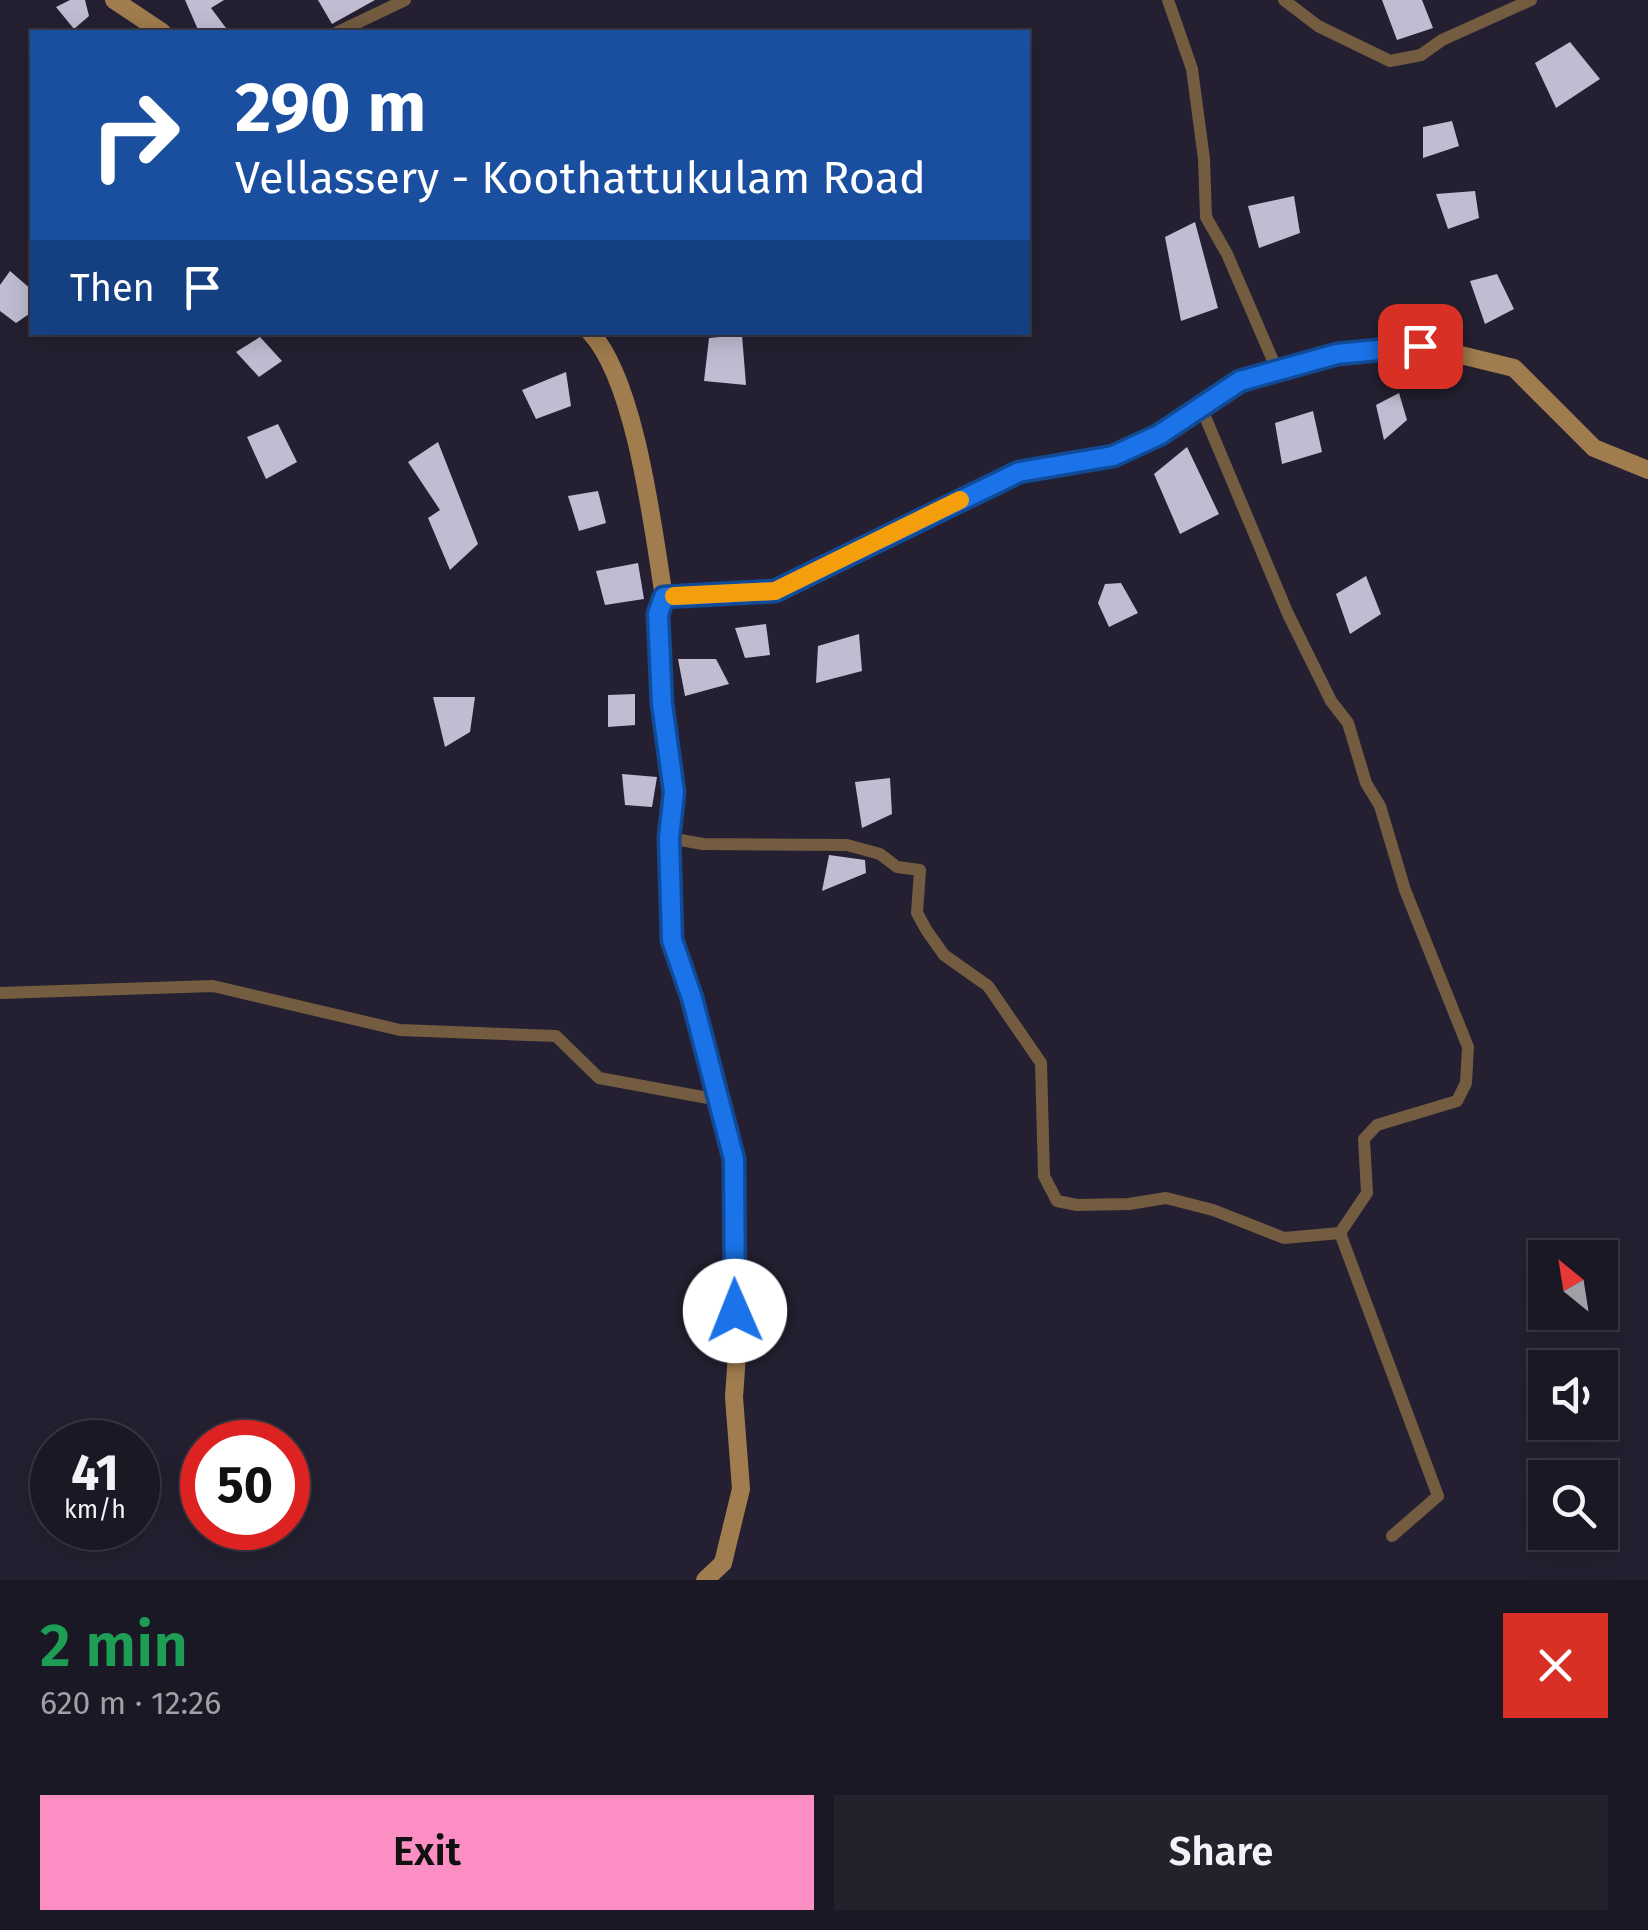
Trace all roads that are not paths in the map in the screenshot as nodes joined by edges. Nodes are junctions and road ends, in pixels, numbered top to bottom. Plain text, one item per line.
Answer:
1 (114, 0) edge
2 (404, 0) edge
3 (1168, 0) edge
4 (1284, 0) edge
5 (1531, 0) edge
6 (159, 30) edge
7 (342, 30) edge
8 (593, 335) edge
9 (1278, 370) junction
10 (1201, 407) junction
11 (1648, 470) edge
12 (664, 597) junction
13 (669, 838) junction
14 (0, 993) edge
15 (720, 1100) junction
16 (1340, 1232) junction
17 (1392, 1536) dead end
18 (704, 1580) edge

1 - 6 main road
2 - 7 street
3 - 9 street
4 - 5 street
8 - 12 main road
9 - 10 main road
9 - 11 main road
10 - 12 main road
10 - 16 street
12 - 13 main road
13 - 15 main road
13 - 16 street
14 - 15 street
15 - 18 main road
16 - 17 street

